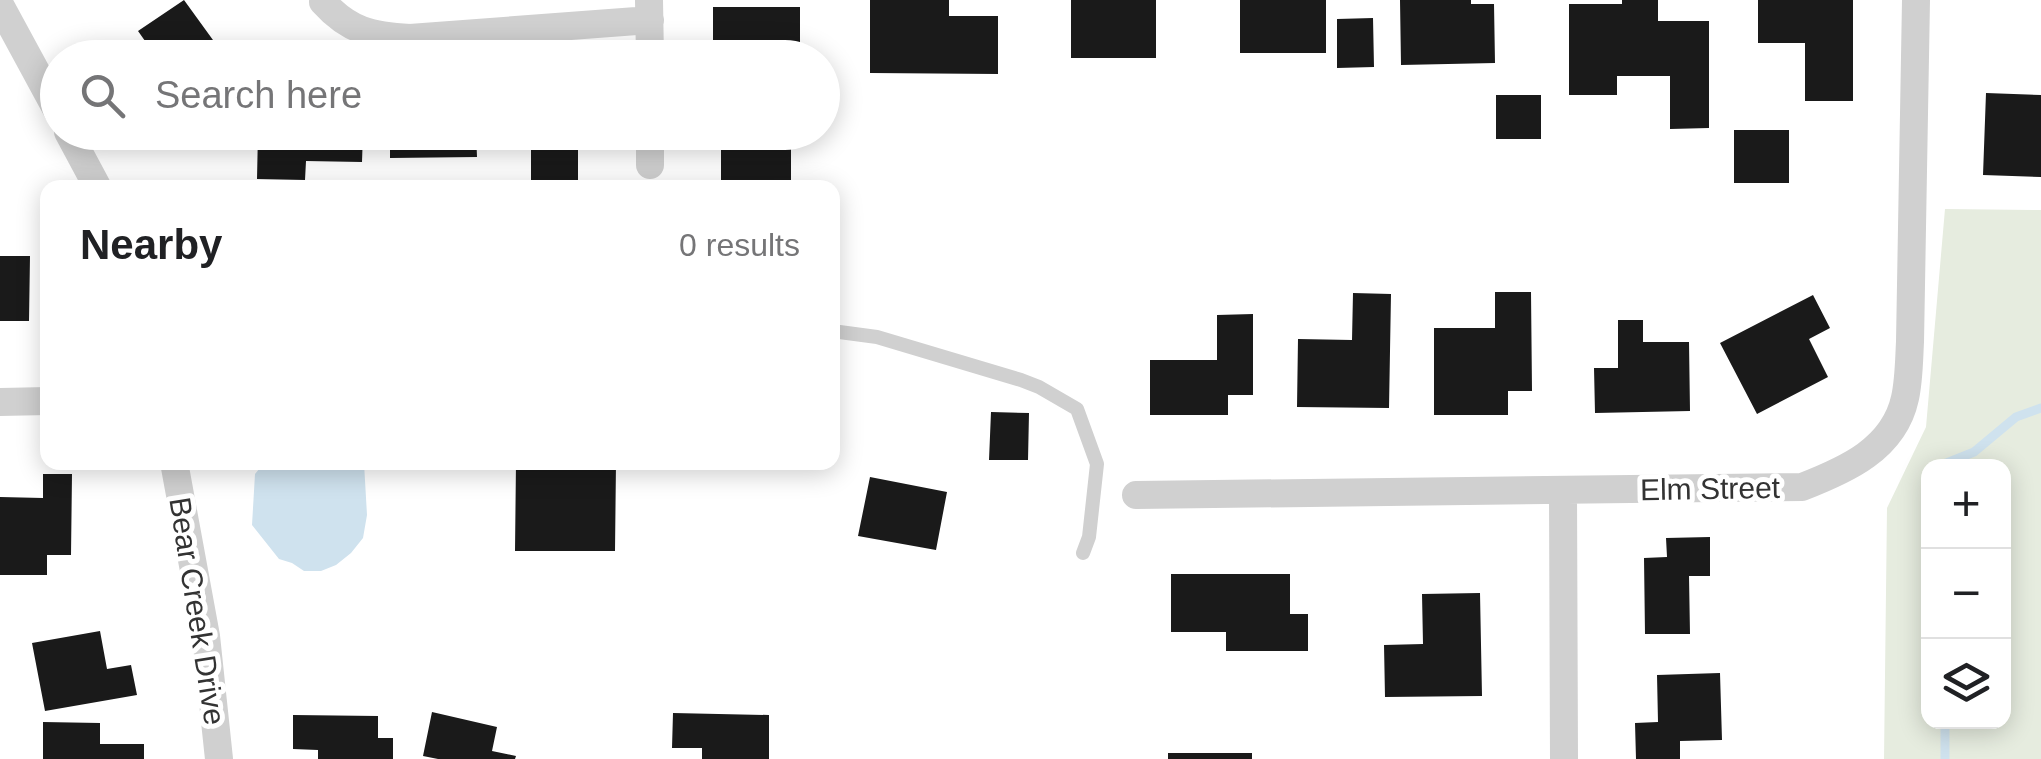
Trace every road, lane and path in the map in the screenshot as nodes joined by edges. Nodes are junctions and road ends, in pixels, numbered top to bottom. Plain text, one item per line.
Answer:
1 (1916, 0) edge
2 (323, 2) edge
3 (0, 5) edge
4 (649, 10) edge
5 (650, 40) edge
6 (40, 79) edge
7 (78, 150) edge
8 (650, 150) edge
9 (650, 165) dead end
10 (94, 180) edge
11 (840, 332) edge
12 (40, 401) edge
13 (0, 402) edge
14 (175, 470) edge
15 (1563, 492) junction
16 (1136, 496) dead end
17 (1083, 553) dead end
18 (219, 759) edge
19 (1564, 759) edge

1 - 15 street, Elm Street
2 - 4 street
3 - 6 street
4 - 5 street
7 - 10 street
8 - 9 street
11 - 17 lane
12 - 13 street
14 - 18 street, Bear Creek Drive
15 - 16 street, Elm Street
15 - 19 street

